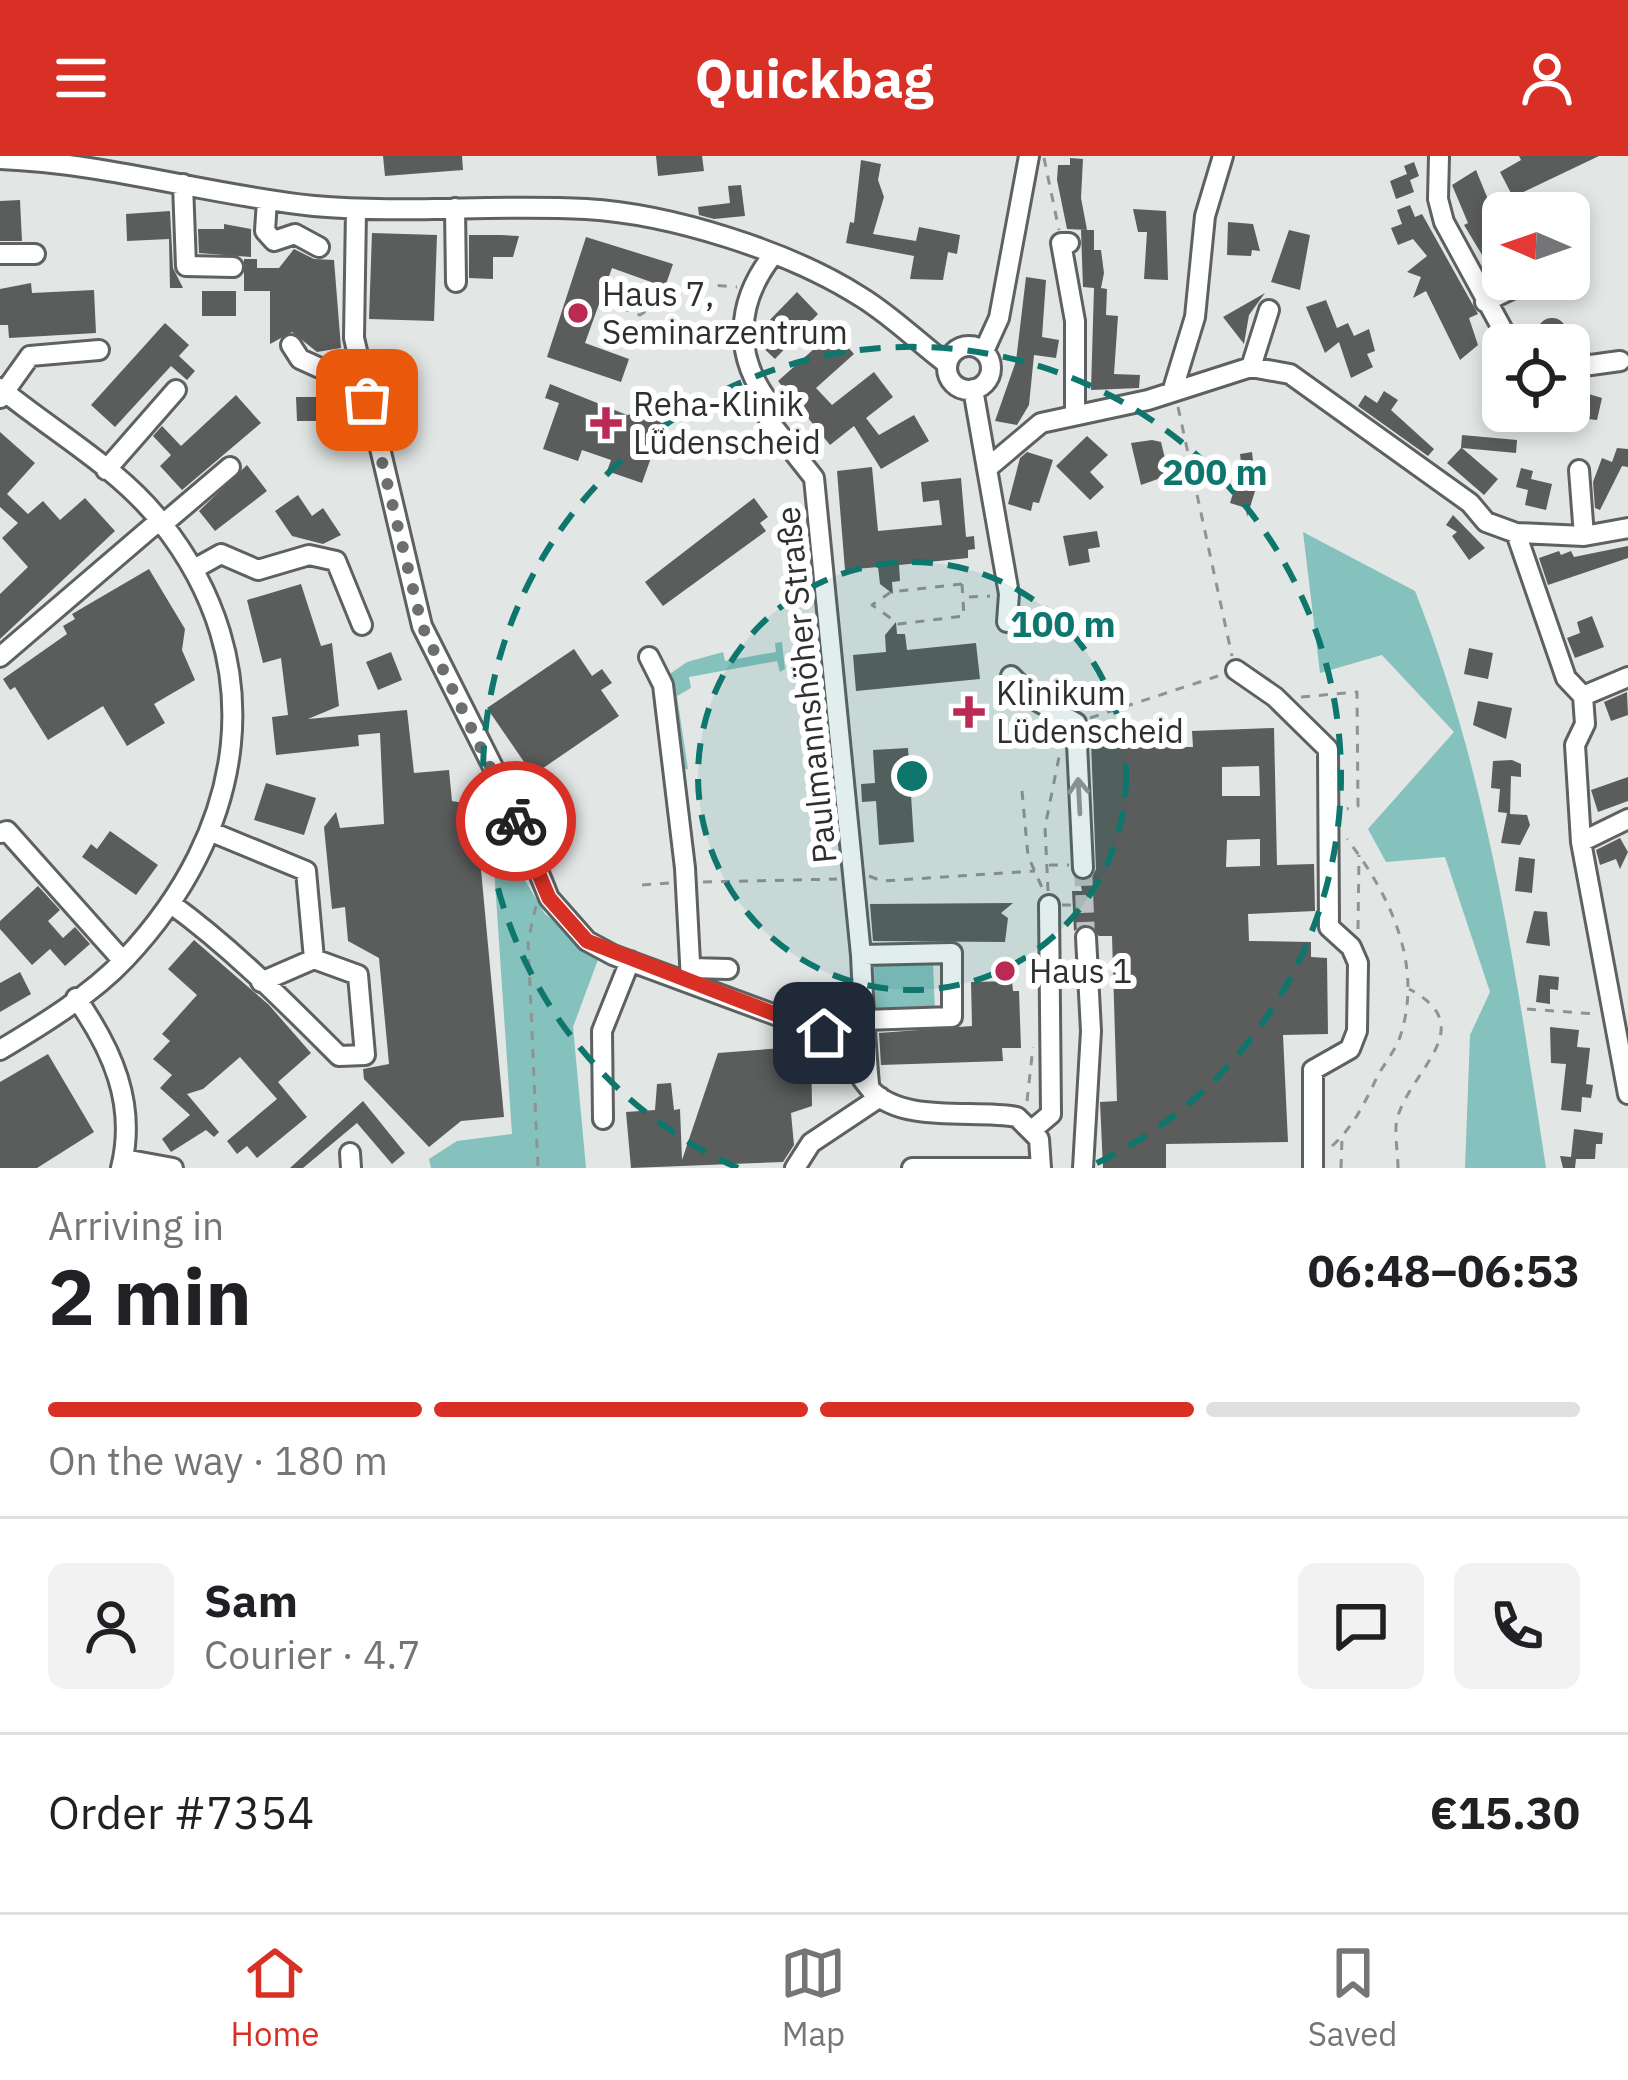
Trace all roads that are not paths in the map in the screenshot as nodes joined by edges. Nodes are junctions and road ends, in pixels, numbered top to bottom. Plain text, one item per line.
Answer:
1 (1029, 156) edge
2 (1223, 156) edge
3 (1439, 156) edge
4 (0, 159) edge
5 (183, 184) junction
6 (266, 200) junction
7 (455, 208) junction
8 (356, 210) junction
9 (1065, 243) road end
10 (319, 247) dead end
11 (0, 254) edge
12 (35, 254) dead end
13 (773, 256) junction
14 (233, 267) dead end
15 (456, 282) dead end
16 (1489, 300) edge
17 (1485, 302) junction
18 (1269, 310) dead end
19 (1498, 324) edge
20 (291, 345) dead end
21 (99, 350) dead end
22 (984, 351) junction
23 (1620, 361) dead end
24 (947, 364) junction
25 (1590, 365) edge
26 (1251, 367) junction
27 (320, 368) dead end
28 (1173, 388) junction
29 (974, 389) junction
30 (176, 390) dead end
31 (2, 392) edge
32 (1075, 413) junction
33 (990, 466) junction
34 (230, 467) dead end
35 (106, 470) junction
36 (1580, 470) dead end
37 (161, 522) junction
38 (1628, 528) edge
39 (1516, 533) junction
40 (1584, 536) junction
41 (194, 569) junction
42 (1007, 622) dead end
43 (362, 626) dead end
44 (0, 657) edge
45 (649, 658) dead end
46 (1236, 670) road end
47 (1011, 676) dead end
48 (1628, 676) edge
49 (1583, 696) junction
50 (1628, 819) edge
51 (209, 831) junction
52 (0, 833) edge
53 (1581, 842) junction
54 (1082, 866) tunnel mouth
55 (170, 903) junction
56 (1049, 905) road end
57 (1087, 937) tunnel mouth
58 (862, 955) junction
59 (314, 959) junction
60 (123, 961) junction
61 (630, 961) junction
62 (728, 969) dead end
63 (691, 974) junction
64 (261, 982) junction
65 (76, 998) junction
66 (864, 1020) junction
67 (0, 1050) edge
68 (874, 1093) junction
69 (1628, 1094) edge
70 (603, 1119) dead end
71 (1024, 1123) junction
72 (123, 1163) edge
73 (1312, 1166) edge
74 (173, 1168) edge
75 (795, 1168) edge
76 (912, 1168) edge
77 (1041, 1168) edge
78 (1083, 1168) edge

1 - 22 street
2 - 28 street
3 - 17 street
4 - 5 street
5 - 6 street
5 - 14 street
6 - 8 street
6 - 10 street
7 - 8 street
7 - 13 street
7 - 15 street
8 - 61 street
9 - 32 street
11 - 12 street
13 - 24 street
13 - 58 street, Paulmannshöher Straße
16 - 17 street
17 - 19 street
18 - 26 street
20 - 27 street
21 - 31 street
22 - 24 street
22 - 29 street
23 - 25 street
24 - 29 street
26 - 28 street
26 - 39 street
28 - 32 street
29 - 33 street
30 - 35 street
31 - 35 street
32 - 33 street
33 - 42 street
34 - 37 street
35 - 37 street
36 - 40 street
37 - 41 street
37 - 44 street
38 - 40 street
39 - 40 street
39 - 49 street
41 - 43 street
41 - 51 street
45 - 63 street
46 - 73 street
54 -> 47 street
48 - 49 street
49 - 53 street
50 - 53 street
51 - 55 street
51 - 59 street
52 - 60 street
53 - 69 street
55 - 60 street
55 - 64 street
56 - 71 street
57 - 78 street
58 - 66 street, Paulmannshöher Straße
58 - 66 street
59 - 64 street
59 - 64 street
60 - 65 street
61 - 63 street
61 - 70 street
62 - 63 street
63 - 68 street
65 - 67 street
65 - 72 street
66 - 68 street, Paulmannshöher Straße
68 - 71 street
68 - 75 street
71 - 77 street
72 - 74 street
76 - 77 street

